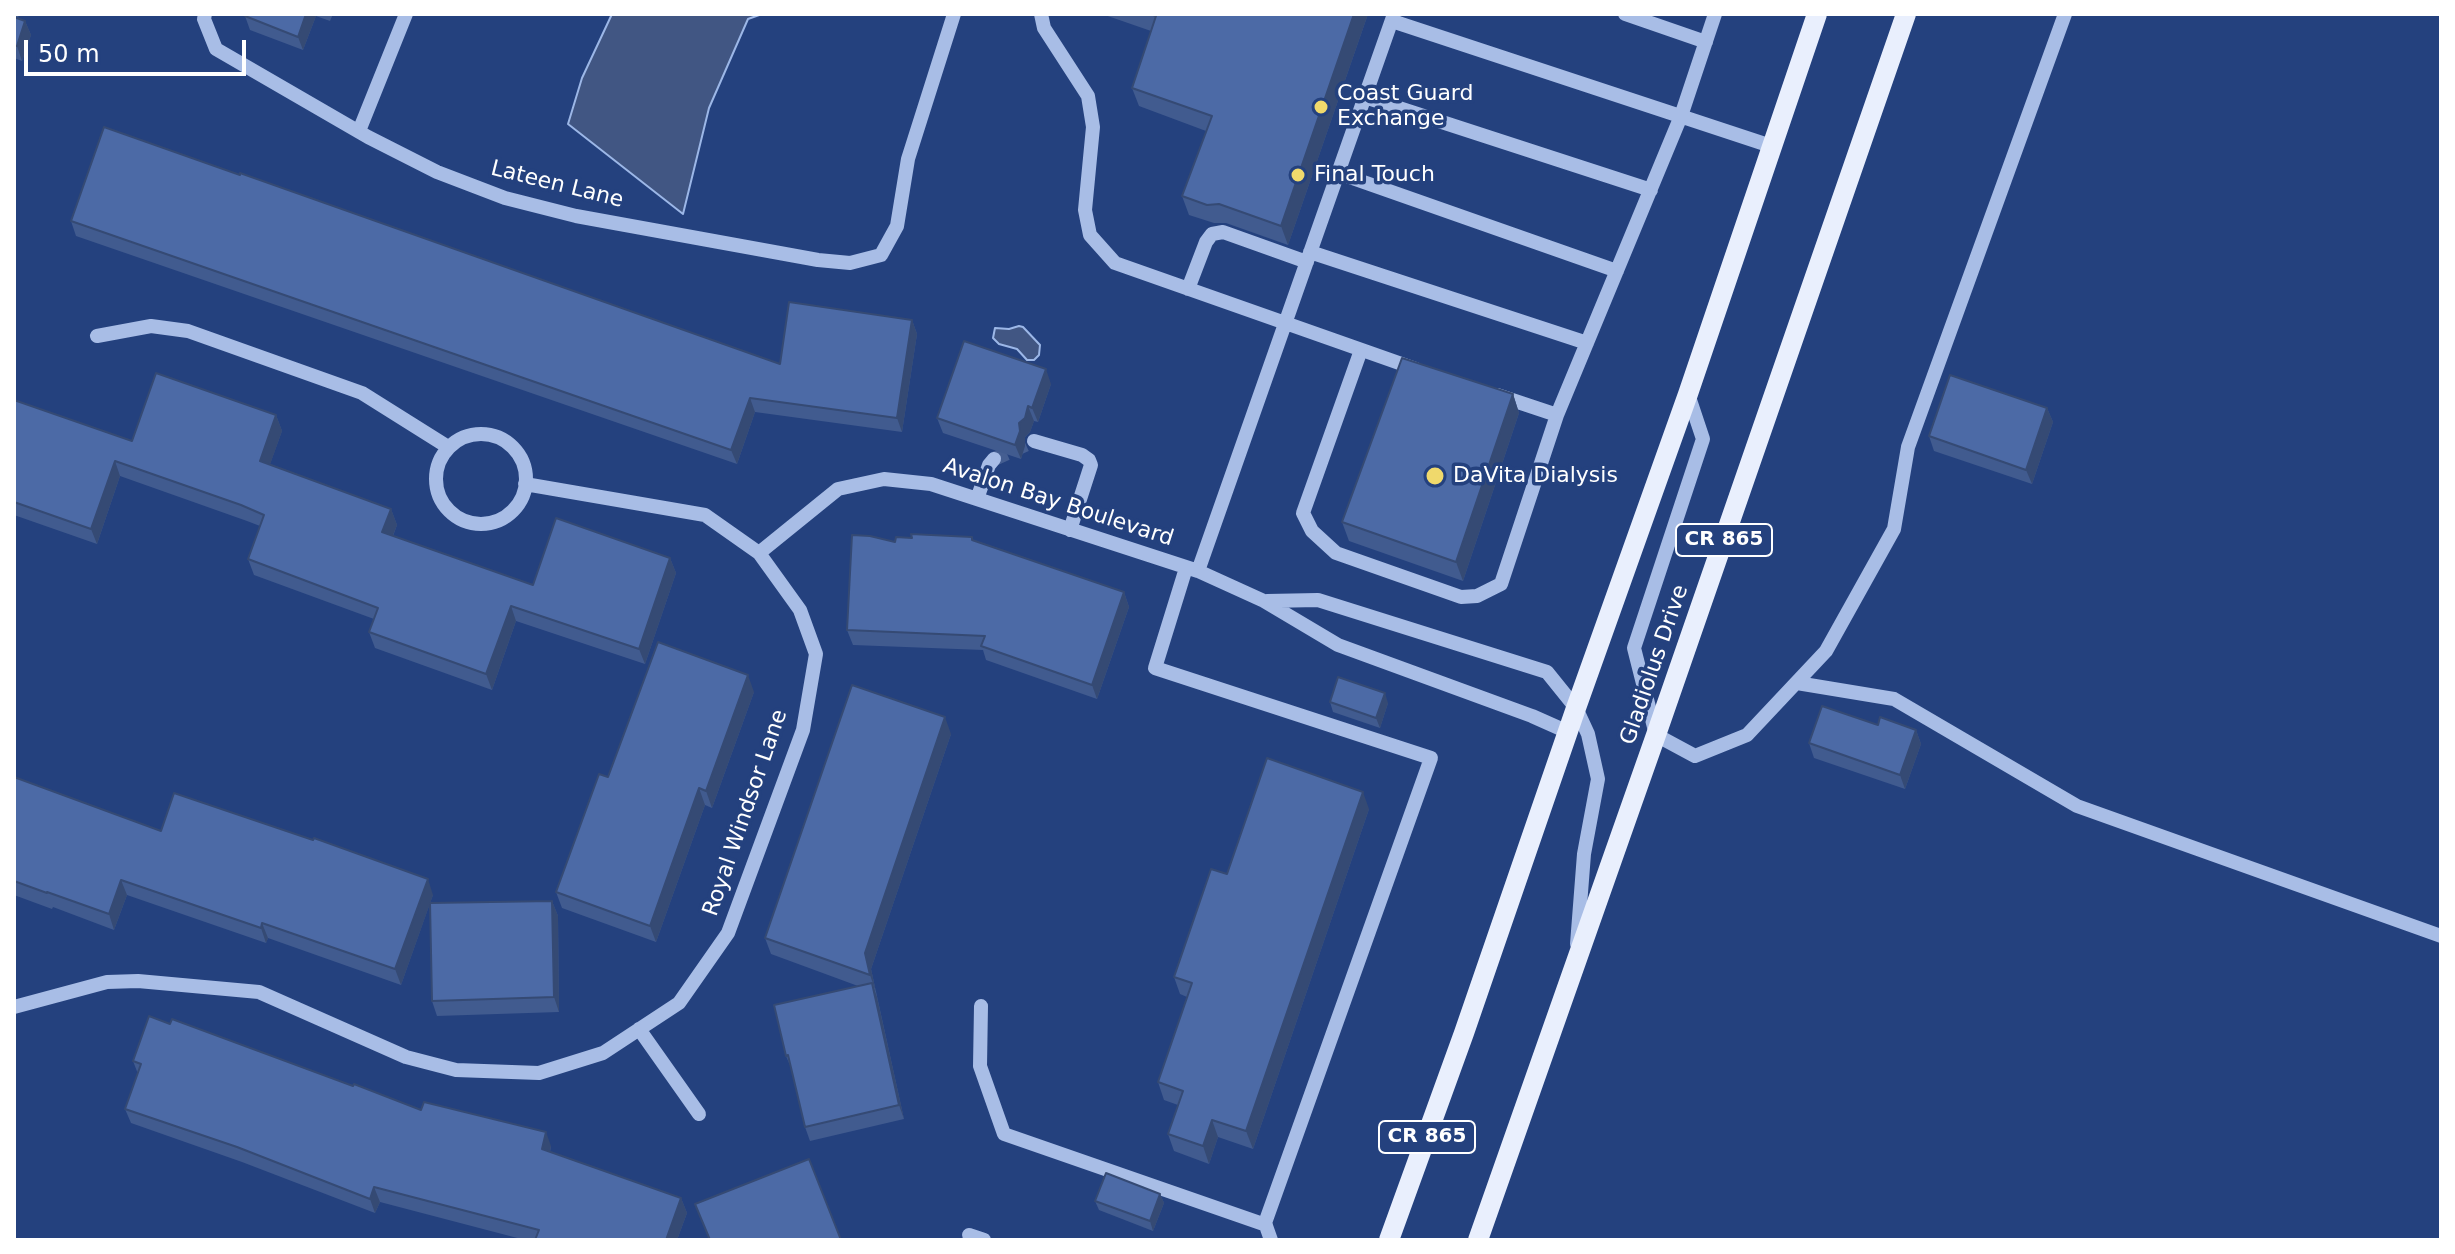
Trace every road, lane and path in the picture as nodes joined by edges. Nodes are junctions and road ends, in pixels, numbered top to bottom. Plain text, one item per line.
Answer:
1 (205, 14) edge
2 (406, 14) edge
3 (954, 14) edge
4 (1041, 14) edge
5 (1625, 14) edge
6 (1715, 14) edge
7 (1817, 14) edge
8 (1906, 14) edge
9 (2065, 14) edge
10 (1393, 18) edge
11 (1706, 42) junction
12 (1365, 97) junction
13 (1681, 116) junction
14 (359, 131) junction
15 (1771, 146) junction
16 (1338, 173) junction
17 (1651, 190) junction
18 (1309, 257) junction
19 (1617, 271) junction
20 (1188, 289) junction
21 (1285, 323) junction
22 (97, 336) dead end
23 (1587, 343) junction
24 (1361, 350) junction
25 (1436, 375) edge
26 (1482, 390) edge
27 (1688, 394) junction
28 (1557, 415) junction
29 (1034, 441) tunnel mouth
30 (448, 447) junction
31 (994, 459) tunnel mouth
32 (525, 484) junction
33 (977, 499) junction
34 (1070, 530) junction
35 (759, 553) junction
36 (1192, 570) junction
37 (1264, 601) junction
38 (1797, 683) junction
39 (1576, 708) junction
40 (1568, 732) junction
41 (1656, 735) junction
42 (2441, 936) edge
43 (1575, 968) junction
44 (981, 1006) dead end
45 (14, 1007) edge
46 (639, 1029) junction
47 (699, 1114) dead end
48 (1266, 1225) junction
49 (1271, 1240) edge
50 (1389, 1240) edge
51 (1478, 1240) edge

1 - 14 street, Lateen Lane
2 - 14 street
3 - 14 street, Lateen Lane
4 - 20 street
5 - 11 street
6 - 11 street
7 - 15 main road, CR 865
8 - 41 main road, Gladiolus Drive / CR 865
9 - 38 street
10 - 12 street
10 - 13 street
11 - 13 street
12 - 16 street
12 - 17 street
13 - 15 street
13 - 17 street
15 - 27 main road, CR 865
16 - 18 street
16 - 19 street
17 - 19 street
18 - 20 street
18 - 21 street
18 - 23 street
19 - 23 street
20 - 21 street
21 - 24 street
21 - 36 street
22 - 30 street
23 - 28 street
24 - 25 street
24 - 28 street
26 - 28 street
27 - 39 main road, CR 865
27 - 41 street
29 - 34 street
30 - 32 street
30 - 32 street
31 - 33 street
32 - 35 street, Royal Windsor Lane
33 - 34 street, Avalon Bay Boulevard
33 - 35 street, Avalon Bay Boulevard
34 - 36 street, Avalon Bay Boulevard
35 - 46 street, Royal Windsor Lane
36 - 37 street, Avalon Bay Boulevard
36 - 48 street
37 - 39 street, Avalon Bay Boulevard
37 - 40 street, Avalon Bay Boulevard
38 - 41 street
38 - 42 street
39 - 40 main road, CR 865
39 - 43 street, Avalon Bay Boulevard
40 - 50 main road, CR 865
41 - 43 main road, Gladiolus Drive / CR 865
43 - 51 main road, Gladiolus Drive / CR 865
44 - 48 street
45 - 46 street, Royal Windsor Lane
46 - 47 street
48 - 49 street

